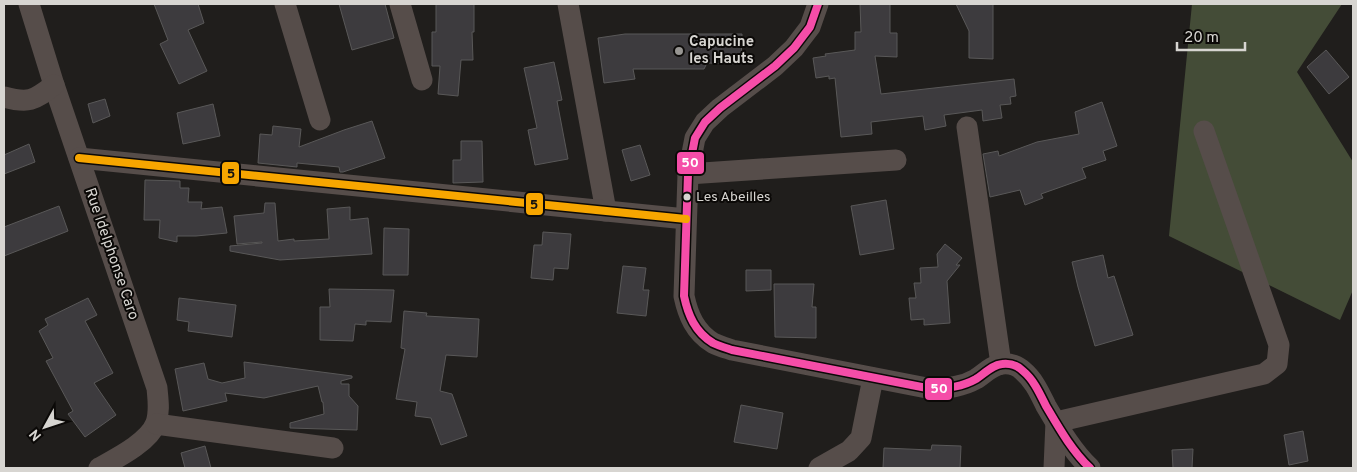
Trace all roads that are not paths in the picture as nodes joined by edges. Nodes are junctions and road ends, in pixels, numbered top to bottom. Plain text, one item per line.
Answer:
1 (29, 4) edge
2 (285, 4) edge
3 (400, 4) edge
4 (568, 4) edge
5 (818, 4) edge
6 (422, 80) dead end
7 (54, 85) junction
8 (4, 97) edge
9 (320, 120) dead end
10 (967, 127) dead end
11 (1204, 130) dead end
12 (79, 158) junction
13 (896, 160) dead end
14 (688, 174) junction
15 (606, 211) junction
16 (686, 219) junction
17 (1001, 364) junction
18 (873, 378) junction
19 (1056, 422) junction
20 (156, 424) junction
21 (333, 448) dead end
22 (100, 468) edge
23 (820, 468) edge
24 (1054, 468) edge
25 (1090, 468) edge

1 - 7 street, Rue Idelphonse Caro
2 - 9 street
3 - 6 street
4 - 15 street
5 - 14 street
7 - 8 street
7 - 12 street, Rue Idelphonse Caro
10 - 17 street
11 - 19 street
12 - 15 street
12 - 20 street, Rue Idelphonse Caro
13 - 14 street
14 - 16 street
15 - 16 street
16 - 18 street
17 - 18 street
17 - 19 street
18 - 23 street
19 - 24 street
19 - 25 street
20 - 21 street
20 - 22 street

